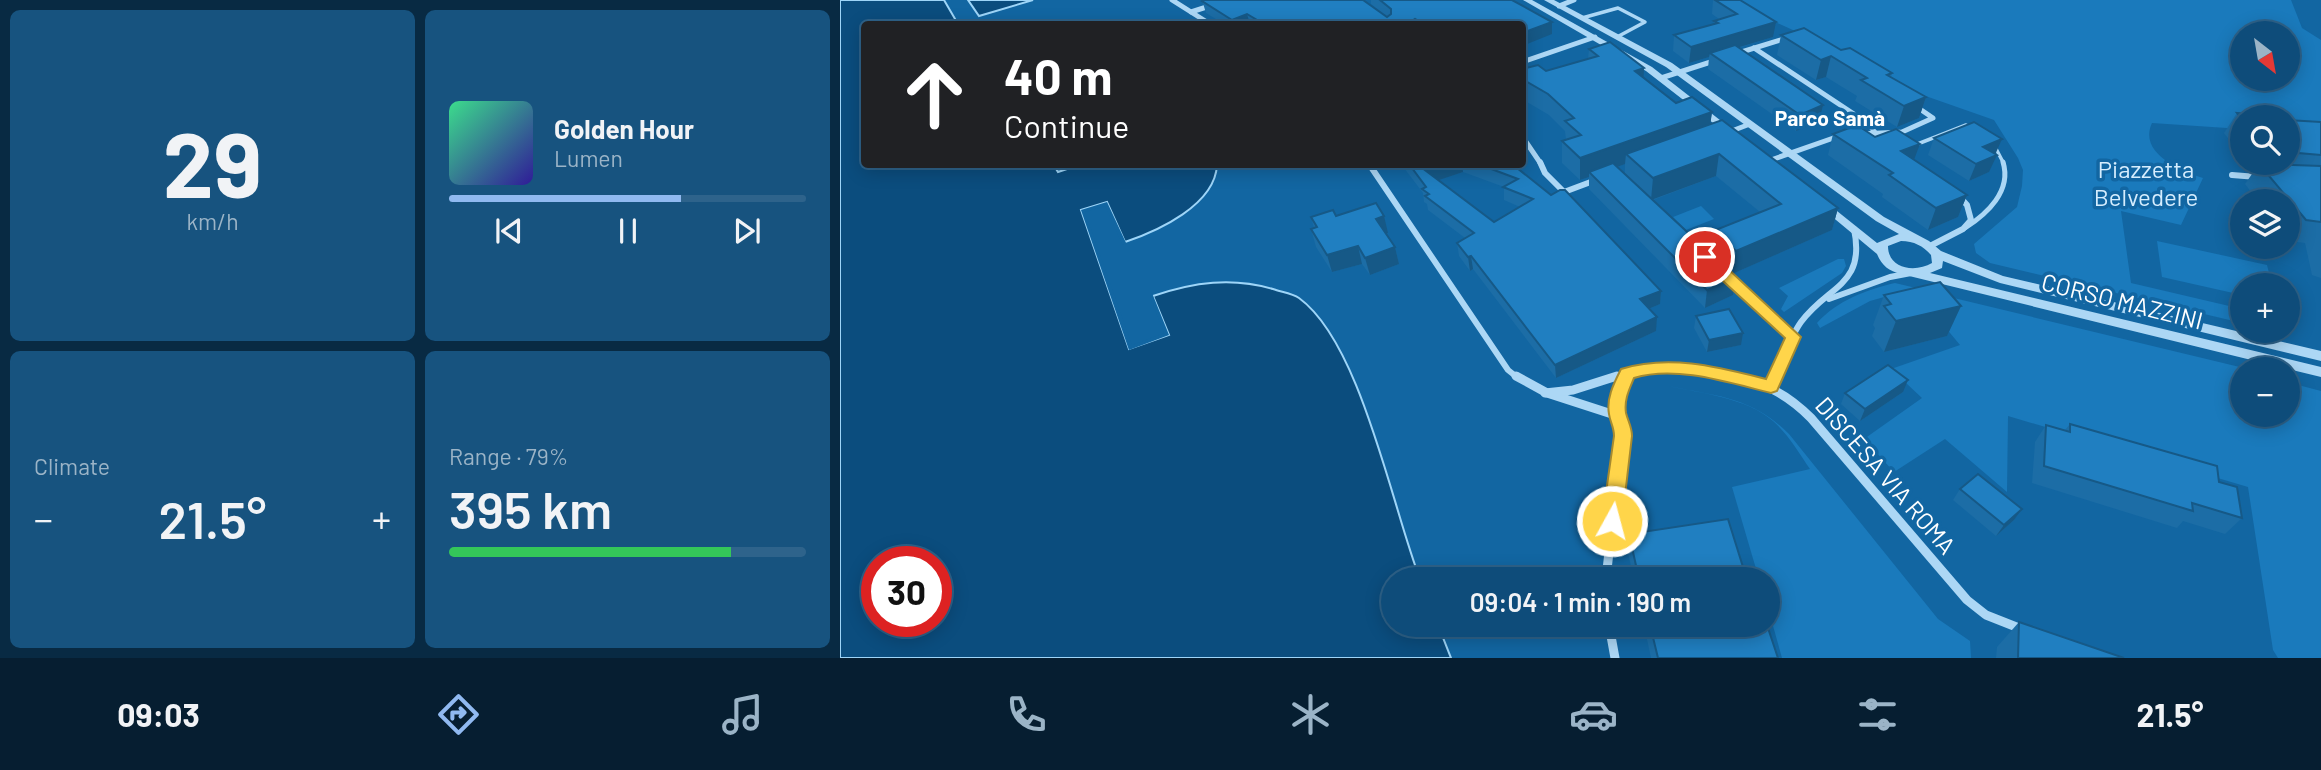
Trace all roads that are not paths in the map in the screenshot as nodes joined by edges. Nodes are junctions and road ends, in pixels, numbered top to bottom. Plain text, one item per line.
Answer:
1 (1172, 0) edge
2 (1228, 0) edge
3 (1527, 0) edge
4 (1548, 0) edge
5 (1574, 0) edge
6 (1559, 6) junction
7 (1191, 12) junction
8 (1582, 18) junction
9 (1205, 21) edge
10 (1595, 37) junction
11 (1617, 37) junction
12 (1791, 37) edge
13 (1754, 48) junction
14 (1526, 61) edge
15 (1679, 72) junction
16 (1661, 78) junction
17 (1908, 101) edge
18 (1750, 124) junction
19 (1975, 130) edge
20 (1726, 133) junction
21 (1874, 133) junction
22 (1984, 136) edge
23 (1740, 139) edge
24 (1526, 140) edge
25 (1886, 142) edge
26 (1910, 147) edge
27 (1789, 153) junction
28 (1759, 154) edge
29 (1768, 161) junction
30 (1372, 168) edge
31 (1779, 170) edge
32 (2232, 175) dead end
33 (2271, 177) edge
34 (1601, 178) edge
35 (1953, 190) edge
36 (1811, 195) edge
37 (1854, 229) junction
38 (1964, 229) junction
39 (1929, 246) junction
40 (1881, 252) junction
41 (1717, 267) edge
42 (1913, 273) junction
43 (1822, 302) junction
44 (1793, 337) junction
45 (2321, 356) edge
46 (2321, 372) edge
47 (1627, 374) junction
48 (1771, 387) junction
49 (1545, 393) junction
50 (1618, 416) junction
51 (1607, 567) edge
52 (2038, 636) edge
53 (1611, 637) edge
54 (1615, 658) edge

1 - 7 street
2 - 7 street
3 - 10 street
4 - 6 street, CORSO MAZZINI
5 - 6 street
6 - 8 street, CORSO MAZZINI
7 - 9 street
8 - 11 street, CORSO MAZZINI
8 - 11 lane
10 - 14 street
10 - 16 street
11 - 15 street, CORSO MAZZINI
12 - 13 street
13 - 15 street
13 - 21 street
15 - 16 street
15 - 18 street, CORSO MAZZINI
16 - 20 street
17 - 21 street
18 - 20 street
18 - 27 street, CORSO MAZZINI
19 - 26 lane
20 - 23 street
21 - 25 street
21 - 27 street
22 - 38 lane
24 - 34 street
27 - 29 street
27 - 39 street, CORSO MAZZINI
28 - 29 street
29 - 31 street
30 - 49 street
32 - 33 street
35 - 38 street
36 - 37 street, CORSO MAZZINI
37 - 40 street, CORSO MAZZINI
37 - 43 street
38 - 39 street
39 - 40 street
39 - 42 street
39 - 45 street, CORSO MAZZINI
40 - 42 street, CORSO MAZZINI
41 - 44 street
42 - 43 street
42 - 46 street, CORSO MAZZINI
43 - 44 street
44 - 48 street
47 - 48 street, DISCESA VIA ROMA
47 - 49 street, DISCESA VIA ROMA
47 - 50 street
48 - 52 street, DISCESA VIA ROMA
49 - 50 street
50 - 51 street
53 - 54 street

